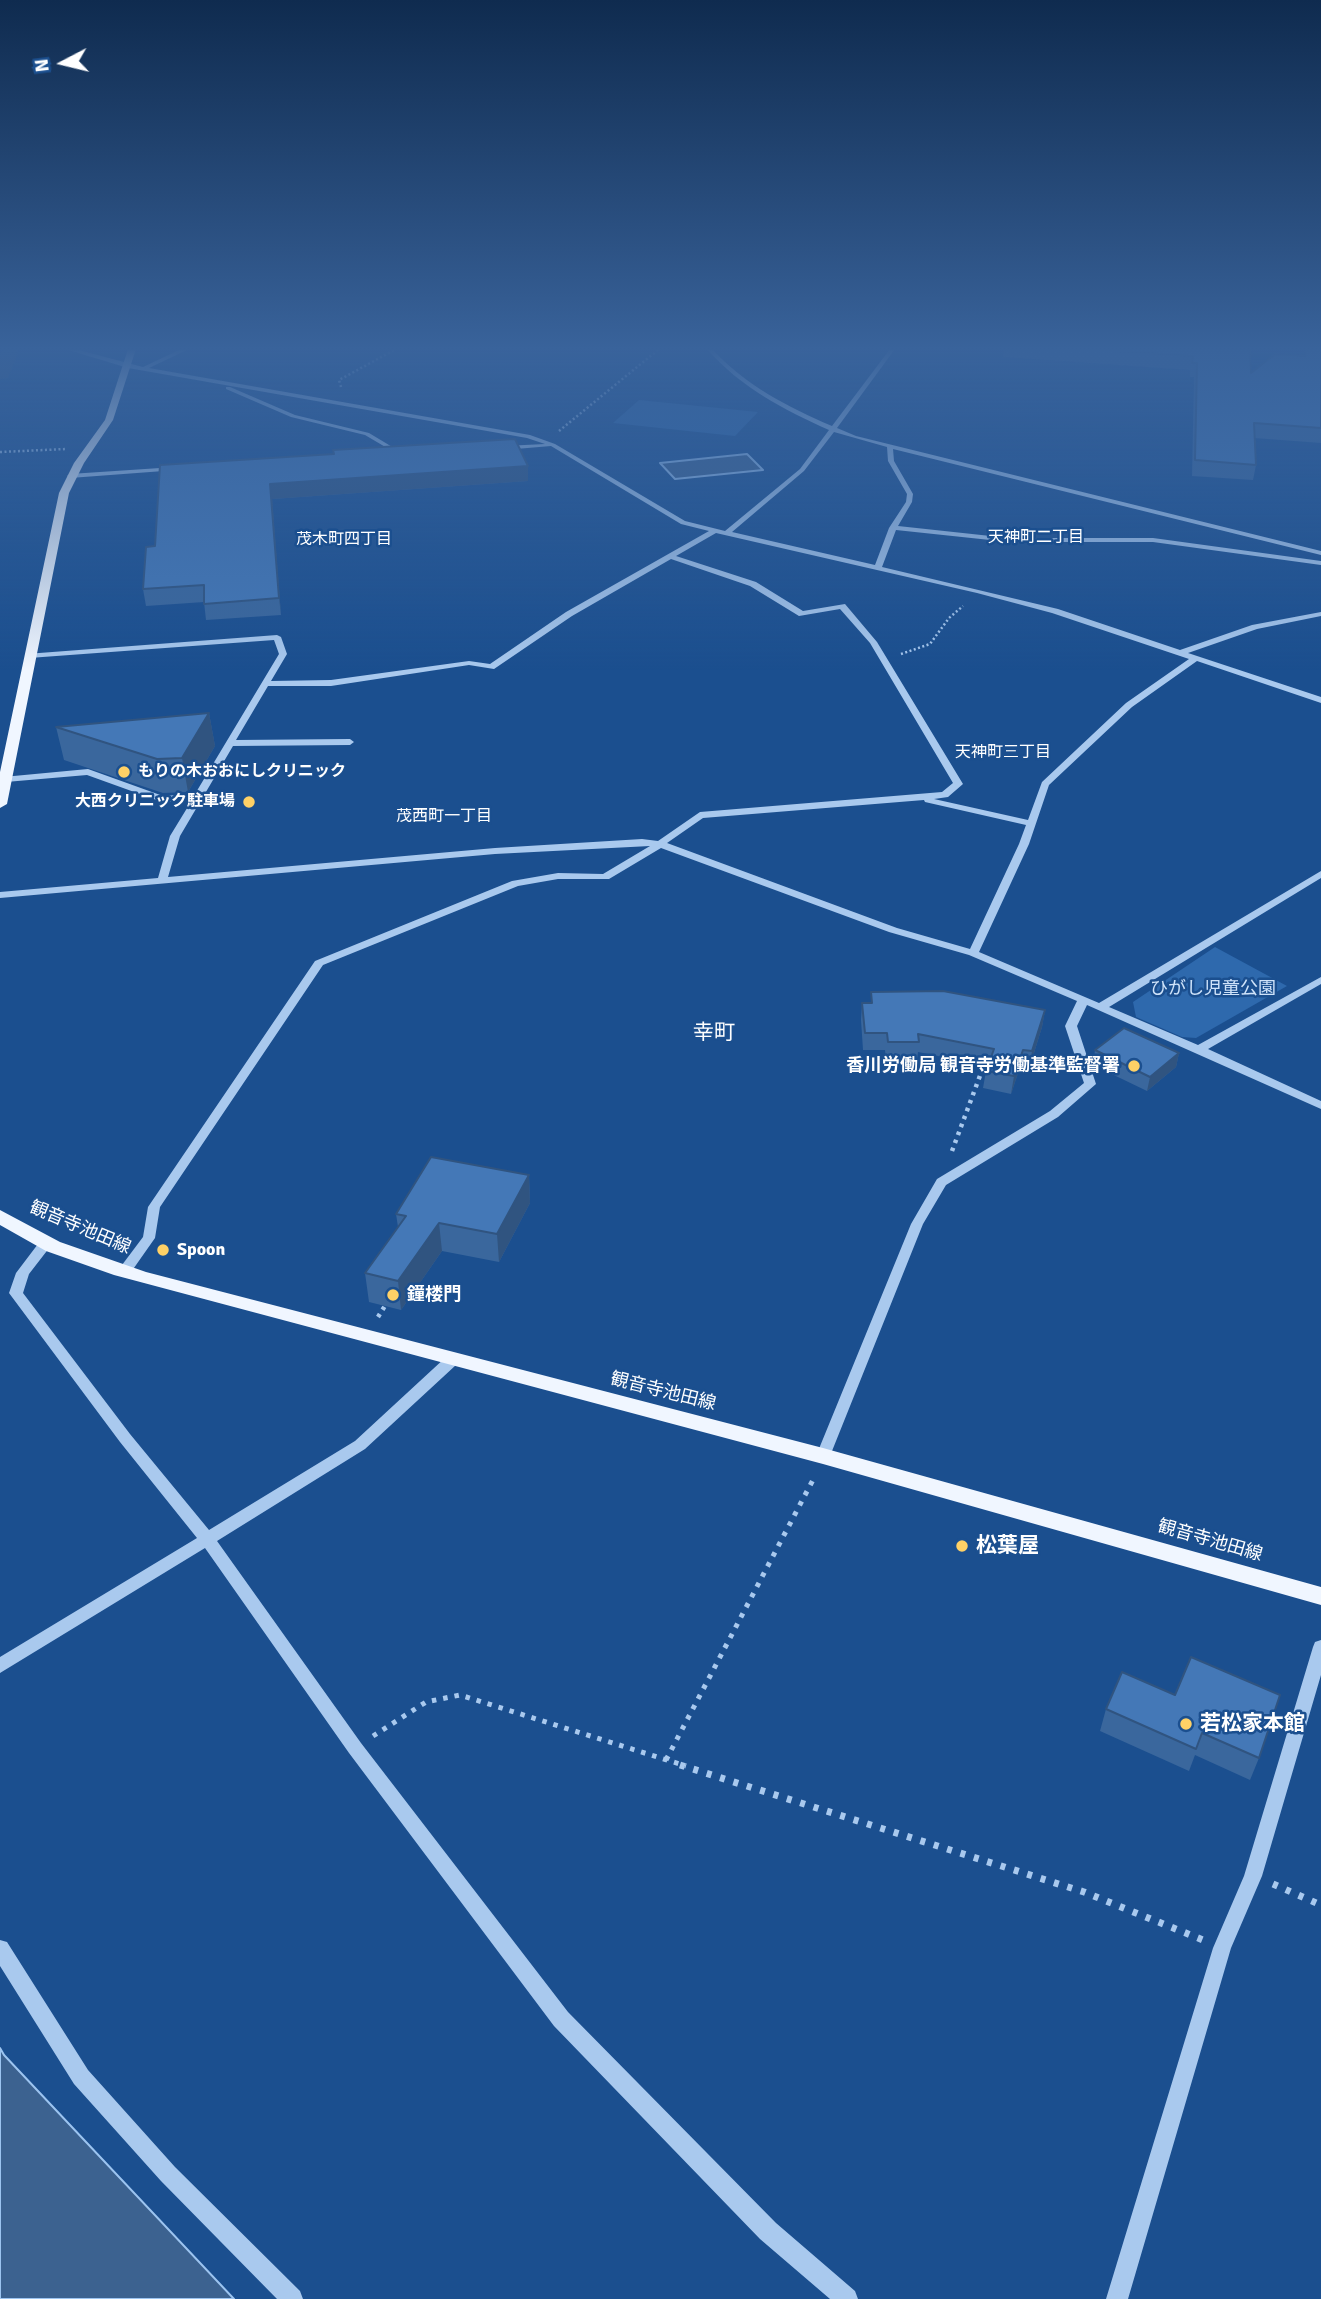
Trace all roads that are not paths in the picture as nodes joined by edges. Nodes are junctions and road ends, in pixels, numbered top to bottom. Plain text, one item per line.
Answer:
1 (85, 456) edge
2 (572, 456) edge
3 (813, 456) edge
4 (891, 456) edge
5 (928, 456) edge
6 (181, 469) edge
7 (71, 476) junction
8 (893, 528) junction
9 (715, 531) junction
10 (728, 532) junction
11 (1321, 552) edge
12 (673, 557) junction
13 (1321, 563) edge
14 (878, 568) junction
15 (1321, 614) edge
16 (1183, 652) junction
17 (29, 656) junction
18 (1197, 657) junction
19 (264, 684) junction
20 (1321, 700) edge
21 (232, 743) junction
22 (350, 743) dead end
23 (6, 779) junction
24 (197, 797) junction
25 (914, 797) junction
26 (0, 804) edge
27 (1029, 823) junction
28 (660, 844) junction
29 (1321, 874) edge
30 (162, 882) junction
31 (0, 895) edge
32 (973, 953) junction
33 (1321, 980) edge
34 (1083, 1001) junction
35 (1100, 1007) junction
36 (1199, 1049) junction
37 (1321, 1105) edge
38 (0, 1216) edge
39 (46, 1243) junction
40 (124, 1272) junction
41 (452, 1361) junction
42 (824, 1456) junction
43 (206, 1538) junction
44 (1321, 1596) edge
45 (1321, 1647) edge
46 (0, 1666) edge
47 (0, 1949) edge
48 (292, 2299) edge
49 (847, 2299) edge
50 (1117, 2299) edge

1 - 7 main road
2 - 9 street
3 - 10 street
4 - 8 street
5 - 11 street
6 - 7 street
7 - 17 main road
8 - 13 street
8 - 14 street
9 - 10 street
9 - 12 street
10 - 14 street
12 - 19 street
12 - 25 street
14 - 16 street
15 - 16 street
16 - 18 street
17 - 19 street
17 - 23 main road
18 - 20 street
18 - 27 street
19 - 21 street
21 - 22 street
21 - 24 street
23 - 24 street
23 - 26 main road
24 - 30 street
25 - 27 street
25 - 28 street
27 - 32 street
28 - 30 street
28 - 32 street
28 - 40 street
29 - 35 street
30 - 31 street
32 - 34 street
33 - 36 street
34 - 35 street
34 - 42 street
35 - 36 street
36 - 37 street
38 - 39 main road, 観音寺池田線
39 - 40 main road, 観音寺池田線
39 - 43 street
40 - 41 main road, 観音寺池田線
41 - 42 main road, 観音寺池田線
41 - 43 street
42 - 44 main road, 観音寺池田線
43 - 46 street
43 - 49 street
45 - 50 street
47 - 48 street

